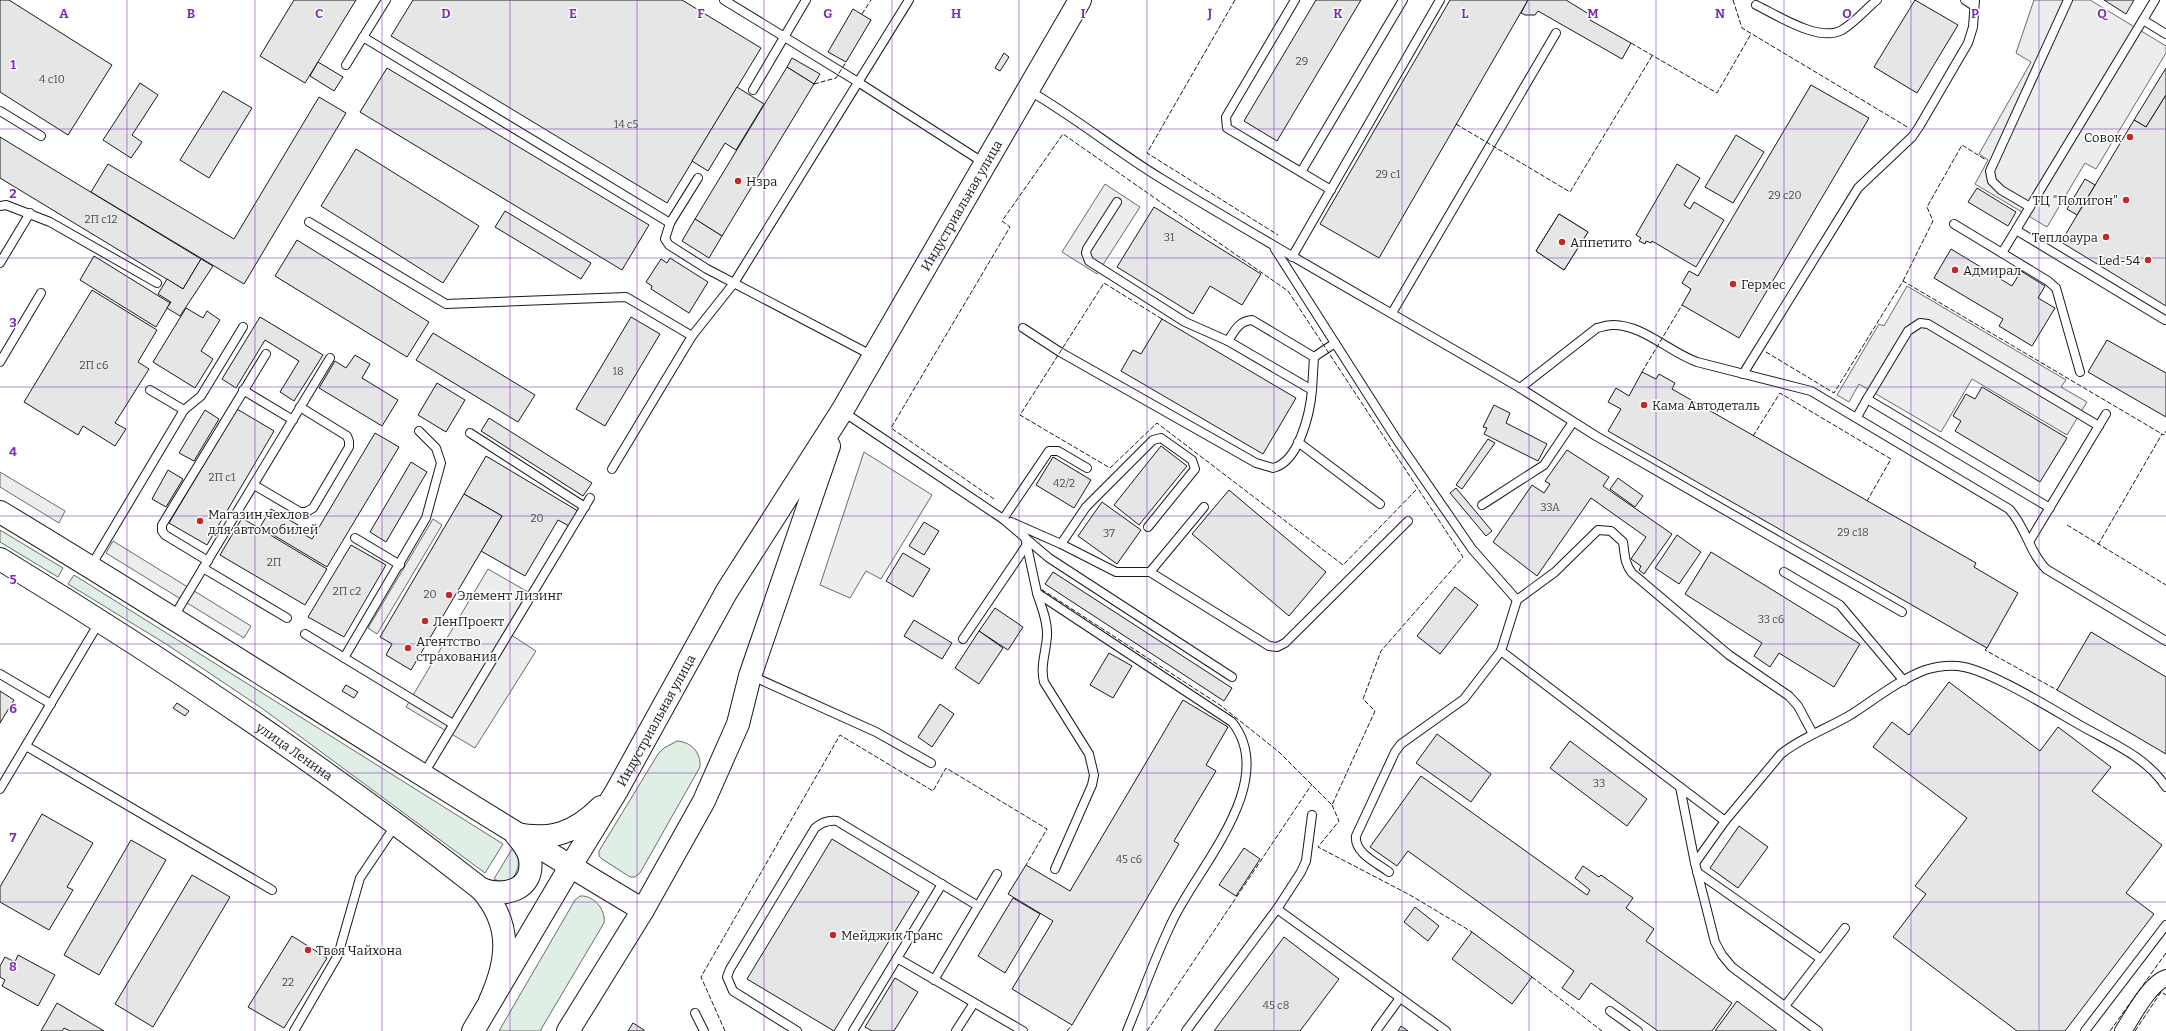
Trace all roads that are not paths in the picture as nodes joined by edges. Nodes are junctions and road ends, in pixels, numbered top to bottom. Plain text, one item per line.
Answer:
1 (386, 0) edge
2 (724, 0) edge
3 (806, 0) edge
4 (909, 0) edge
5 (1080, 0) edge
6 (1295, 0) edge
7 (1402, 0) edge
8 (1440, 0) edge
9 (1877, 0) edge
10 (1965, 0) edge
11 (2068, 0) edge
12 (2155, 0) edge
13 (1975, 3) edge
14 (1756, 5) dead end
15 (2143, 20) junction
16 (1556, 33) dead end
17 (2166, 34) edge
18 (363, 37) junction
19 (785, 37) junction
20 (346, 65) dead end
21 (858, 82) junction
22 (753, 90) dead end
23 (1027, 90) junction
24 (0, 112) edge
25 (41, 136) dead end
26 (985, 164) junction
27 (1301, 172) junction
28 (698, 178) dead end
29 (1331, 190) junction
30 (1117, 202) dead end
31 (0, 206) edge
32 (2030, 208) junction
33 (30, 213) junction
34 (309, 222) dead end
35 (670, 223) junction
36 (1954, 224) dead end
37 (2016, 230) junction
38 (1273, 246) junction
39 (2002, 253) junction
40 (1292, 257) junction
41 (0, 263) edge
42 (157, 283) dead end
43 (734, 283) junction
44 (41, 293) dead end
45 (1392, 313) junction
46 (2165, 320) edge
47 (243, 327) dead end
48 (1022, 328) dead end
49 (692, 336) junction
50 (1228, 341) junction
51 (1335, 343) junction
52 (266, 354) dead end
53 (874, 356) junction
54 (1314, 357) junction
55 (330, 358) dead end
56 (0, 362) edge
57 (2080, 372) dead end
58 (1743, 374) junction
59 (1520, 388) junction
60 (150, 390) dead end
61 (244, 390) junction
62 (1312, 390) junction
63 (1868, 399) junction
64 (300, 407) junction
65 (184, 410) junction
66 (842, 410) junction
67 (2106, 414) dead end
68 (1857, 417) junction
69 (293, 420) junction
70 (1573, 422) junction
71 (2099, 426) junction
72 (419, 431) dead end
73 (470, 433) dead end
74 (1298, 442) junction
75 (1087, 468) dead end
76 (612, 469) dead end
77 (254, 485) junction
78 (590, 498) dead end
79 (1380, 504) dead end
80 (1482, 505) dead end
81 (584, 507) junction
82 (1204, 507) dead end
83 (2050, 508) junction
84 (0, 512) edge
85 (1003, 519) junction
86 (1408, 521) dead end
87 (1148, 527) dead end
88 (355, 538) dead end
89 (1026, 542) junction
90 (2029, 542) junction
91 (1061, 544) junction
92 (0, 559) edge
93 (208, 561) junction
94 (400, 565) junction
95 (90, 567) junction
96 (203, 568) junction
97 (1150, 572) junction
98 (1784, 572) dead end
99 (1037, 593) junction
100 (1517, 600) junction
101 (1902, 612) dead end
102 (287, 618) dead end
103 (173, 619) junction
104 (100, 621) junction
105 (305, 634) dead end
106 (963, 639) dead end
107 (2166, 641) edge
108 (1501, 651) junction
109 (344, 658) junction
110 (0, 674) edge
111 (750, 676) junction
112 (1232, 677) dead end
113 (1904, 681) junction
114 (51, 704) junction
115 (453, 724) junction
116 (1813, 734) junction
117 (26, 746) junction
118 (930, 763) dead end
119 (422, 775) junction
120 (2166, 786) edge
121 (1680, 787) junction
122 (0, 789) edge
123 (616, 792) junction
124 (1312, 815) dead end
125 (1725, 821) junction
126 (396, 825) junction
127 (516, 834) junction
128 (1695, 863) junction
129 (570, 867) junction
130 (1055, 869) dead end
131 (1389, 872) dead end
132 (1697, 872) junction
133 (996, 874) dead end
134 (942, 884) junction
135 (481, 889) junction
136 (272, 890) dead end
137 (978, 906) junction
138 (1277, 909) junction
139 (642, 910) junction
140 (2166, 925) edge
141 (1845, 928) dead end
142 (897, 958) junction
143 (1821, 959) junction
144 (2166, 978) edge
145 (934, 980) junction
146 (1400, 998) junction
147 (490, 1002) junction
148 (974, 1003) junction
149 (1785, 1006) junction
150 (1610, 1011) dead end
151 (695, 1013) dead end
152 (294, 1031) edge
153 (473, 1031) edge
154 (568, 1031) edge
155 (704, 1031) edge
156 (798, 1031) edge
157 (853, 1031) edge
158 (956, 1031) edge
159 (1023, 1031) edge
160 (1127, 1031) edge
161 (1186, 1031) edge
162 (1376, 1031) edge
163 (1446, 1031) edge
164 (1638, 1031) edge
165 (1818, 1031) edge
166 (2085, 1031) edge
167 (2123, 1031) edge

1 - 18 lane
2 - 19 lane
3 - 19 lane
4 - 21 lane
5 - 23 main road, Индустриальная улица
6 - 27 lane
7 - 27 lane
8 - 29 lane
9 - 14 lane
10 - 13 lane
11 - 32 lane
12 - 15 lane
13 - 58 lane
15 - 17 lane
15 - 32 lane
16 - 45 lane
18 - 20 lane
18 - 35 lane
19 - 21 lane
19 - 22 lane
21 - 26 lane
21 - 43 lane
23 - 26 main road, Индустриальная улица
23 - 38 lane
24 - 25 lane
26 - 53 main road, Индустриальная улица
27 - 29 lane
28 - 35 lane
29 - 40 lane
30 - 50 lane
31 - 33 lane
32 - 37 lane
33 - 41 lane
33 - 42 lane
34 - 49 lane
35 - 43 lane
36 - 39 lane
37 - 39 lane
37 - 46 lane
38 - 40 lane
38 - 51 lane
39 - 57 lane
40 - 45 lane
43 - 49 lane
43 - 53 lane
44 - 56 lane
45 - 59 lane
47 - 65 lane
48 - 74 lane
49 - 76 lane
50 - 54 lane
50 - 62 lane
51 - 54 lane
51 - 100 lane
52 - 61 lane
53 - 66 main road, Индустриальная улица
54 - 62 lane
55 - 64 lane
58 - 59 lane
58 - 68 lane
59 - 70 lane
60 - 65 lane
61 - 69 lane
61 - 93 lane
62 - 74 lane
63 - 68 lane
63 - 71 lane
63 - 83 lane
64 - 69 lane
64 - 77 lane
65 - 95 lane
66 - 85 lane
66 - 111 main road, Индустриальная улица
66 - 123 main road, Индустриальная улица
67 - 71 lane
68 - 90 lane
69 - 77 lane
70 - 80 lane
70 - 101 lane
71 - 83 lane
72 - 94 lane
73 - 81 lane
74 - 79 lane
75 - 85 lane
77 - 93 lane
78 - 81 lane
81 - 115 lane
82 - 97 lane
83 - 90 lane
84 - 95 main road
85 - 89 lane
85 - 91 lane
86 - 97 lane
87 - 91 lane
88 - 94 lane
89 - 99 lane
89 - 106 lane
89 - 112 lane
90 - 107 lane
91 - 97 lane
92 - 104 main road, улица Ленина
93 - 96 lane
94 - 109 lane
95 - 103 main road
96 - 102 lane
96 - 103 lane
98 - 113 lane
99 - 130 lane
99 - 160 lane
100 - 108 lane
100 - 116 lane
103 - 119 main road
104 - 114 lane
104 - 126 main road, улица Ленина
105 - 109 lane
108 - 121 lane
108 - 131 lane
109 - 115 lane
110 - 114 lane
111 - 118 lane
111 - 139 main road, Индустриальная улица
113 - 116 lane
113 - 120 lane
114 - 117 lane
115 - 119 lane
116 - 125 lane
117 - 122 lane
117 - 136 lane
119 - 127 main road
121 - 125 lane
121 - 128 lane
123 - 127 main road
123 - 129 main road, Индустриальная улица
124 - 138 lane
125 - 128 lane
126 - 135 main road, улица Ленина
126 - 152 lane
127 - 129 main road
127 - 135 main road
128 - 132 lane
129 - 139 main road
129 - 147 main road, Индустриальная улица
132 - 143 lane
132 - 149 lane
133 - 137 lane
134 - 137 lane
134 - 142 lane
134 - 156 lane
135 - 147 main road, улица Ленина
137 - 145 lane
138 - 146 lane
138 - 161 lane
139 - 154 main road, Индустриальная улица
140 - 166 lane
141 - 143 lane
142 - 145 lane
142 - 157 lane
143 - 149 lane
144 - 167 street
145 - 148 lane
146 - 162 lane
146 - 163 lane
147 - 153 main road, Индустриальная улица
148 - 158 lane
148 - 159 lane
149 - 165 lane
150 - 164 lane
151 - 155 lane

